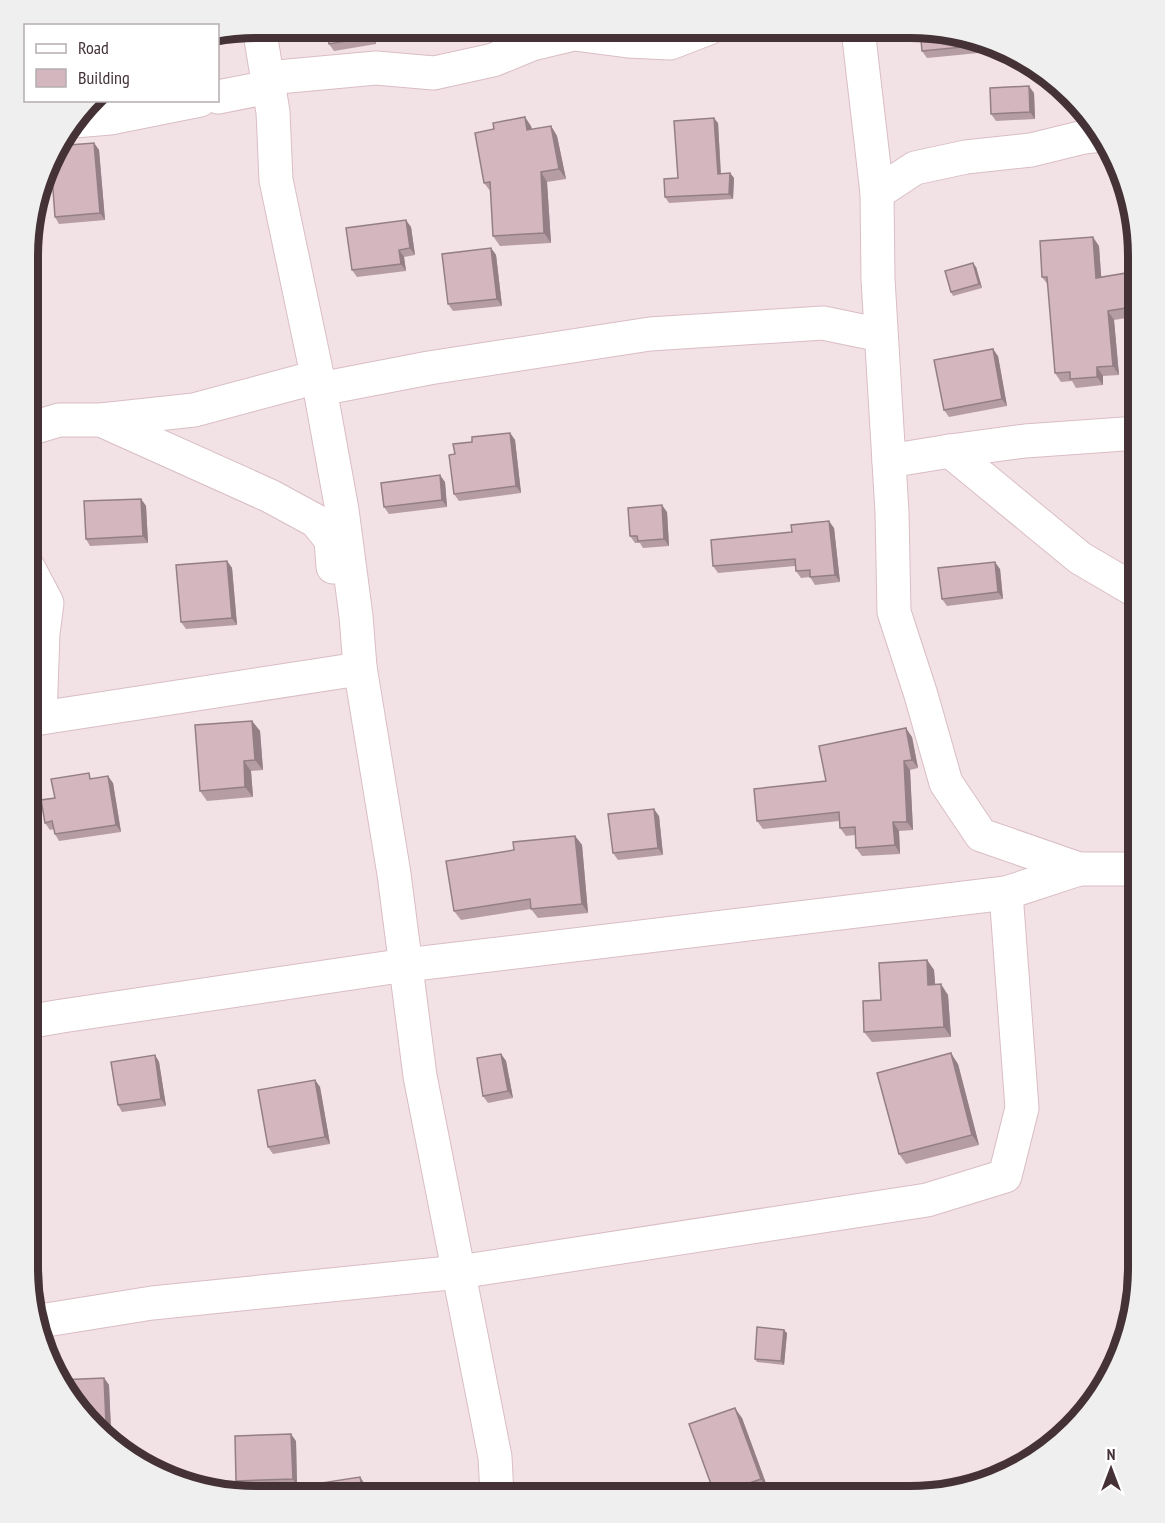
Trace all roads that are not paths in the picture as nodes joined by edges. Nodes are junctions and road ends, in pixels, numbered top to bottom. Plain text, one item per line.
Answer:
1 (261, 38) edge
2 (557, 38) edge
3 (610, 38) edge
4 (683, 38) edge
5 (859, 38) edge
6 (268, 82) junction
7 (219, 97) edge
8 (190, 102) edge
9 (85, 120) edge
10 (1092, 136) edge
11 (877, 193) junction
12 (881, 335) junction
13 (318, 383) junction
14 (101, 420) junction
15 (38, 426) edge
16 (1128, 434) edge
17 (950, 451) junction
18 (889, 461) junction
19 (38, 586) edge
20 (1128, 586) edge
21 (353, 669) junction
22 (38, 685) edge
23 (38, 718) edge
24 (1079, 869) junction
25 (1128, 869) edge
26 (1006, 892) junction
27 (406, 965) junction
28 (38, 1020) edge
29 (459, 1272) junction
30 (44, 1320) edge
31 (497, 1486) edge

1 - 6 street
2 - 6 street
3 - 4 street
5 - 11 street
6 - 7 street
6 - 13 street
8 - 9 street
10 - 11 street
11 - 12 street
12 - 13 street
12 - 18 street
13 - 14 street
13 - 21 street
14 - 15 street
14 - 21 street
16 - 17 street
17 - 18 street
17 - 20 street
18 - 24 street
19 - 22 street
21 - 23 street
21 - 27 street
24 - 25 street
24 - 26 street
26 - 27 street
26 - 29 street
27 - 28 street
27 - 29 street
29 - 30 street
29 - 31 street

